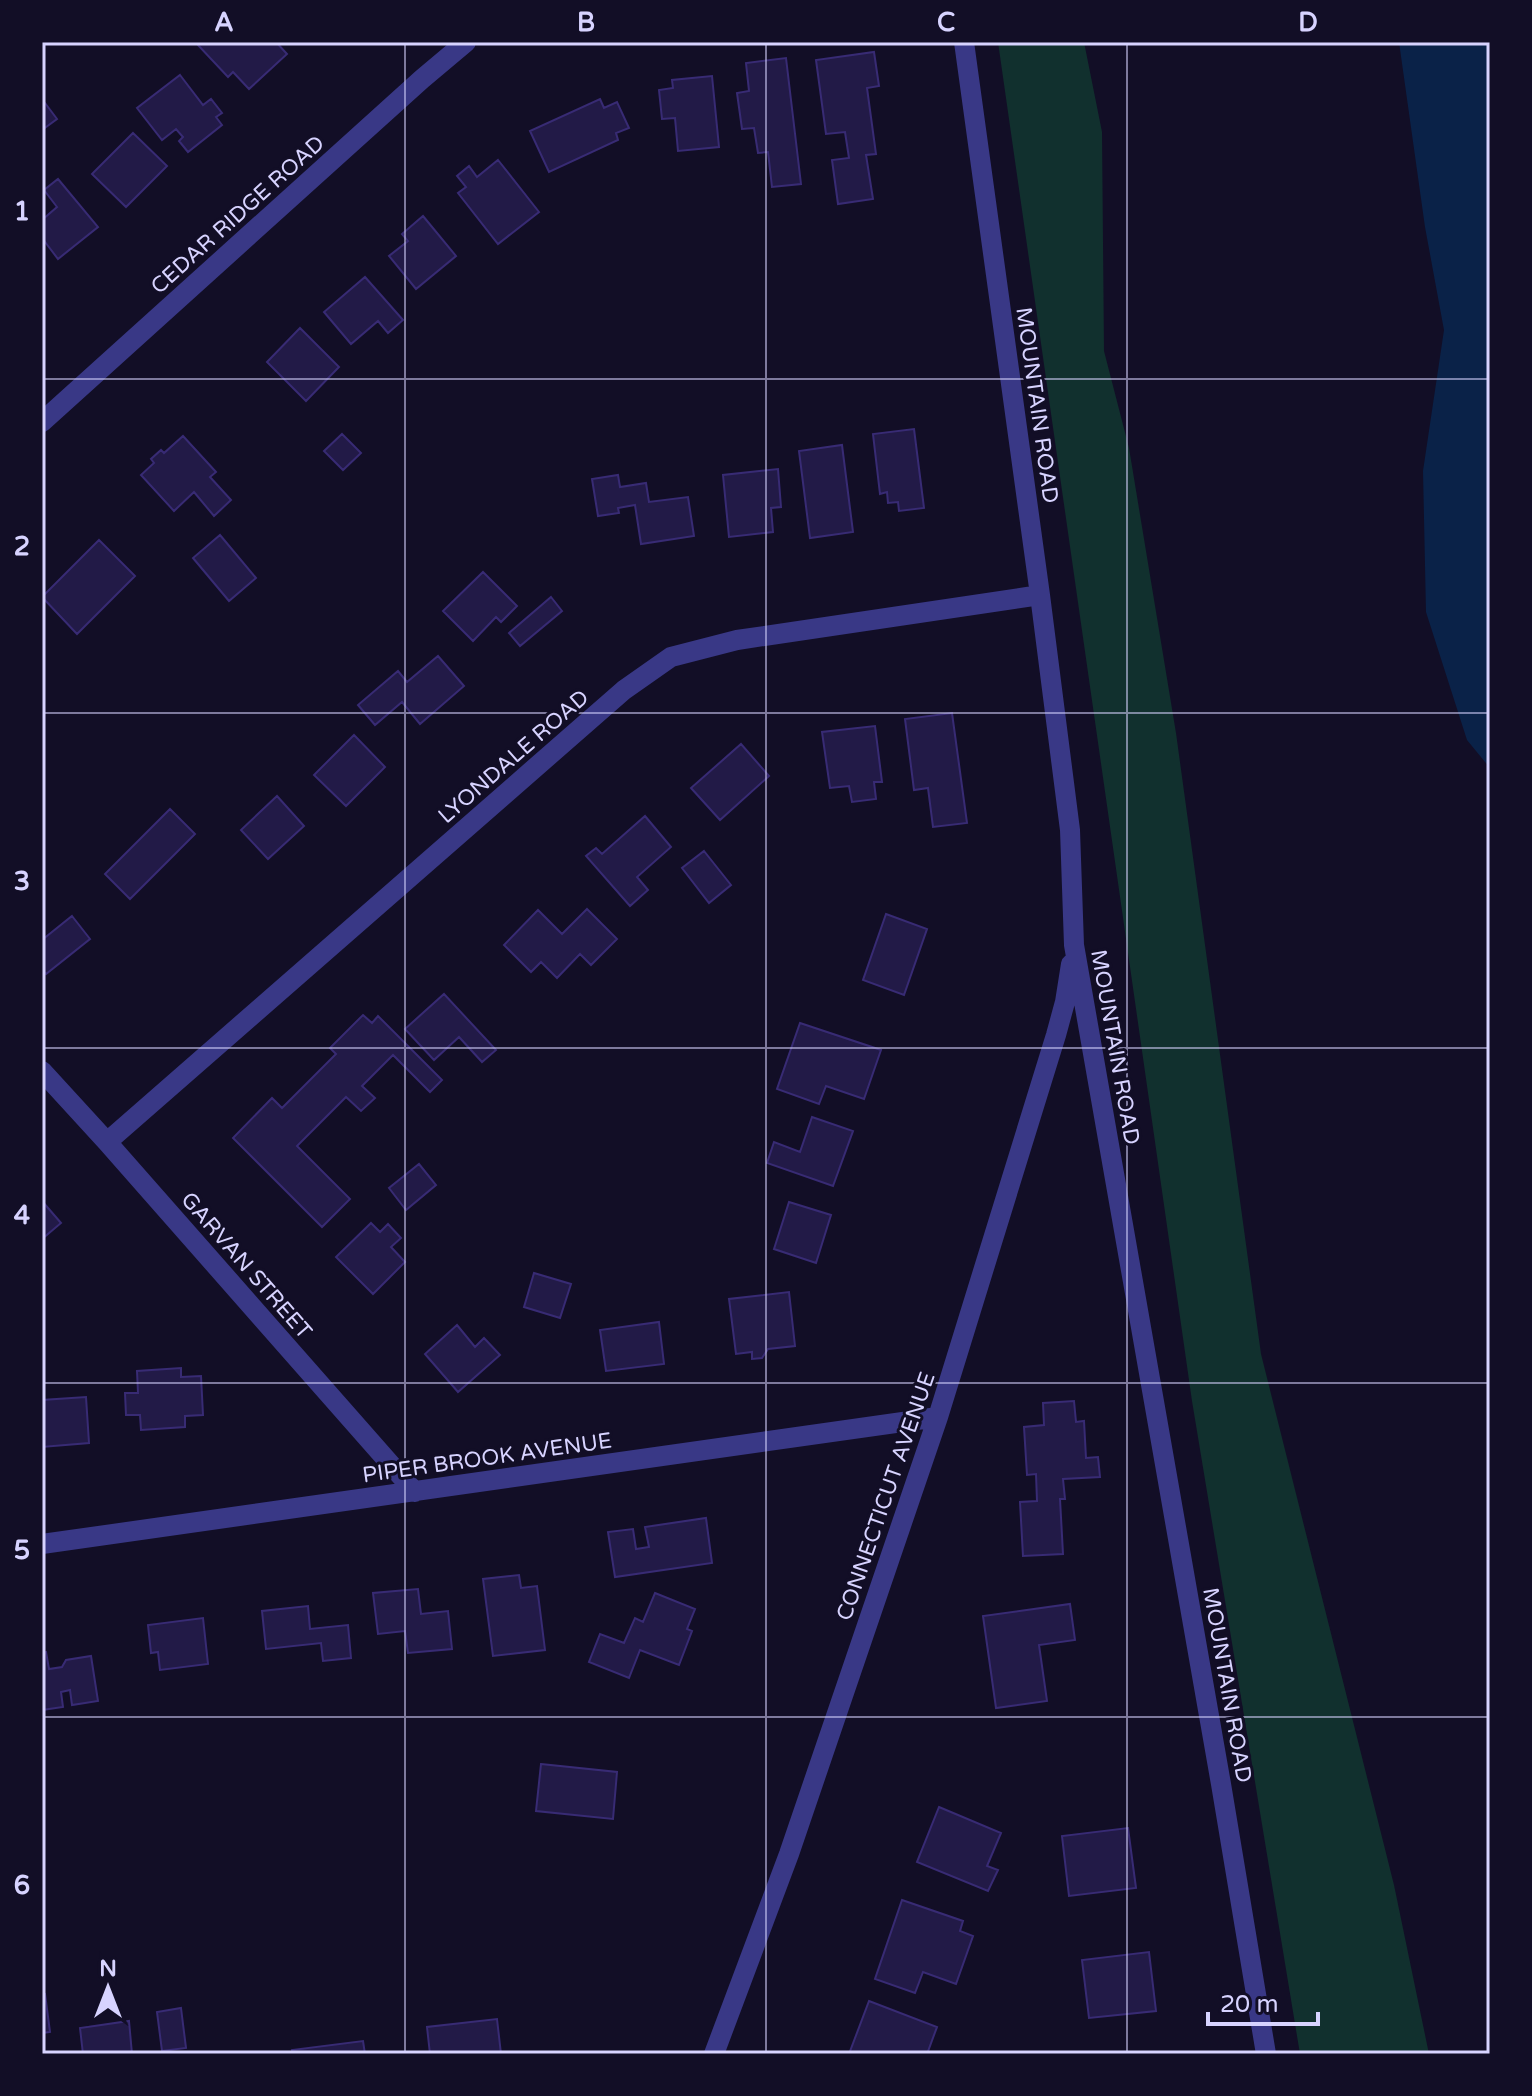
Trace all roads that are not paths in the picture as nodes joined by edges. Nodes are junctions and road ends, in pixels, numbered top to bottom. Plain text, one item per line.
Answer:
1 (466, 42) edge
2 (964, 42) edge
3 (42, 422) edge
4 (1040, 595) junction
5 (1074, 945) junction
6 (42, 1071) edge
7 (107, 1142) junction
8 (938, 1417) junction
9 (415, 1492) junction
10 (42, 1544) edge
11 (714, 2054) edge
12 (1266, 2054) edge

1 - 3 street, CEDAR RIDGE ROAD
2 - 4 street, MOUNTAIN ROAD
4 - 5 street, MOUNTAIN ROAD
4 - 7 street, LYONDALE ROAD
5 - 8 street, CONNECTICUT AVENUE
5 - 12 street, MOUNTAIN ROAD
6 - 7 street, GARVAN STREET
7 - 9 street, GARVAN STREET
8 - 9 street, PIPER BROOK AVENUE
8 - 11 street, CONNECTICUT AVENUE
9 - 10 street, PIPER BROOK AVENUE

